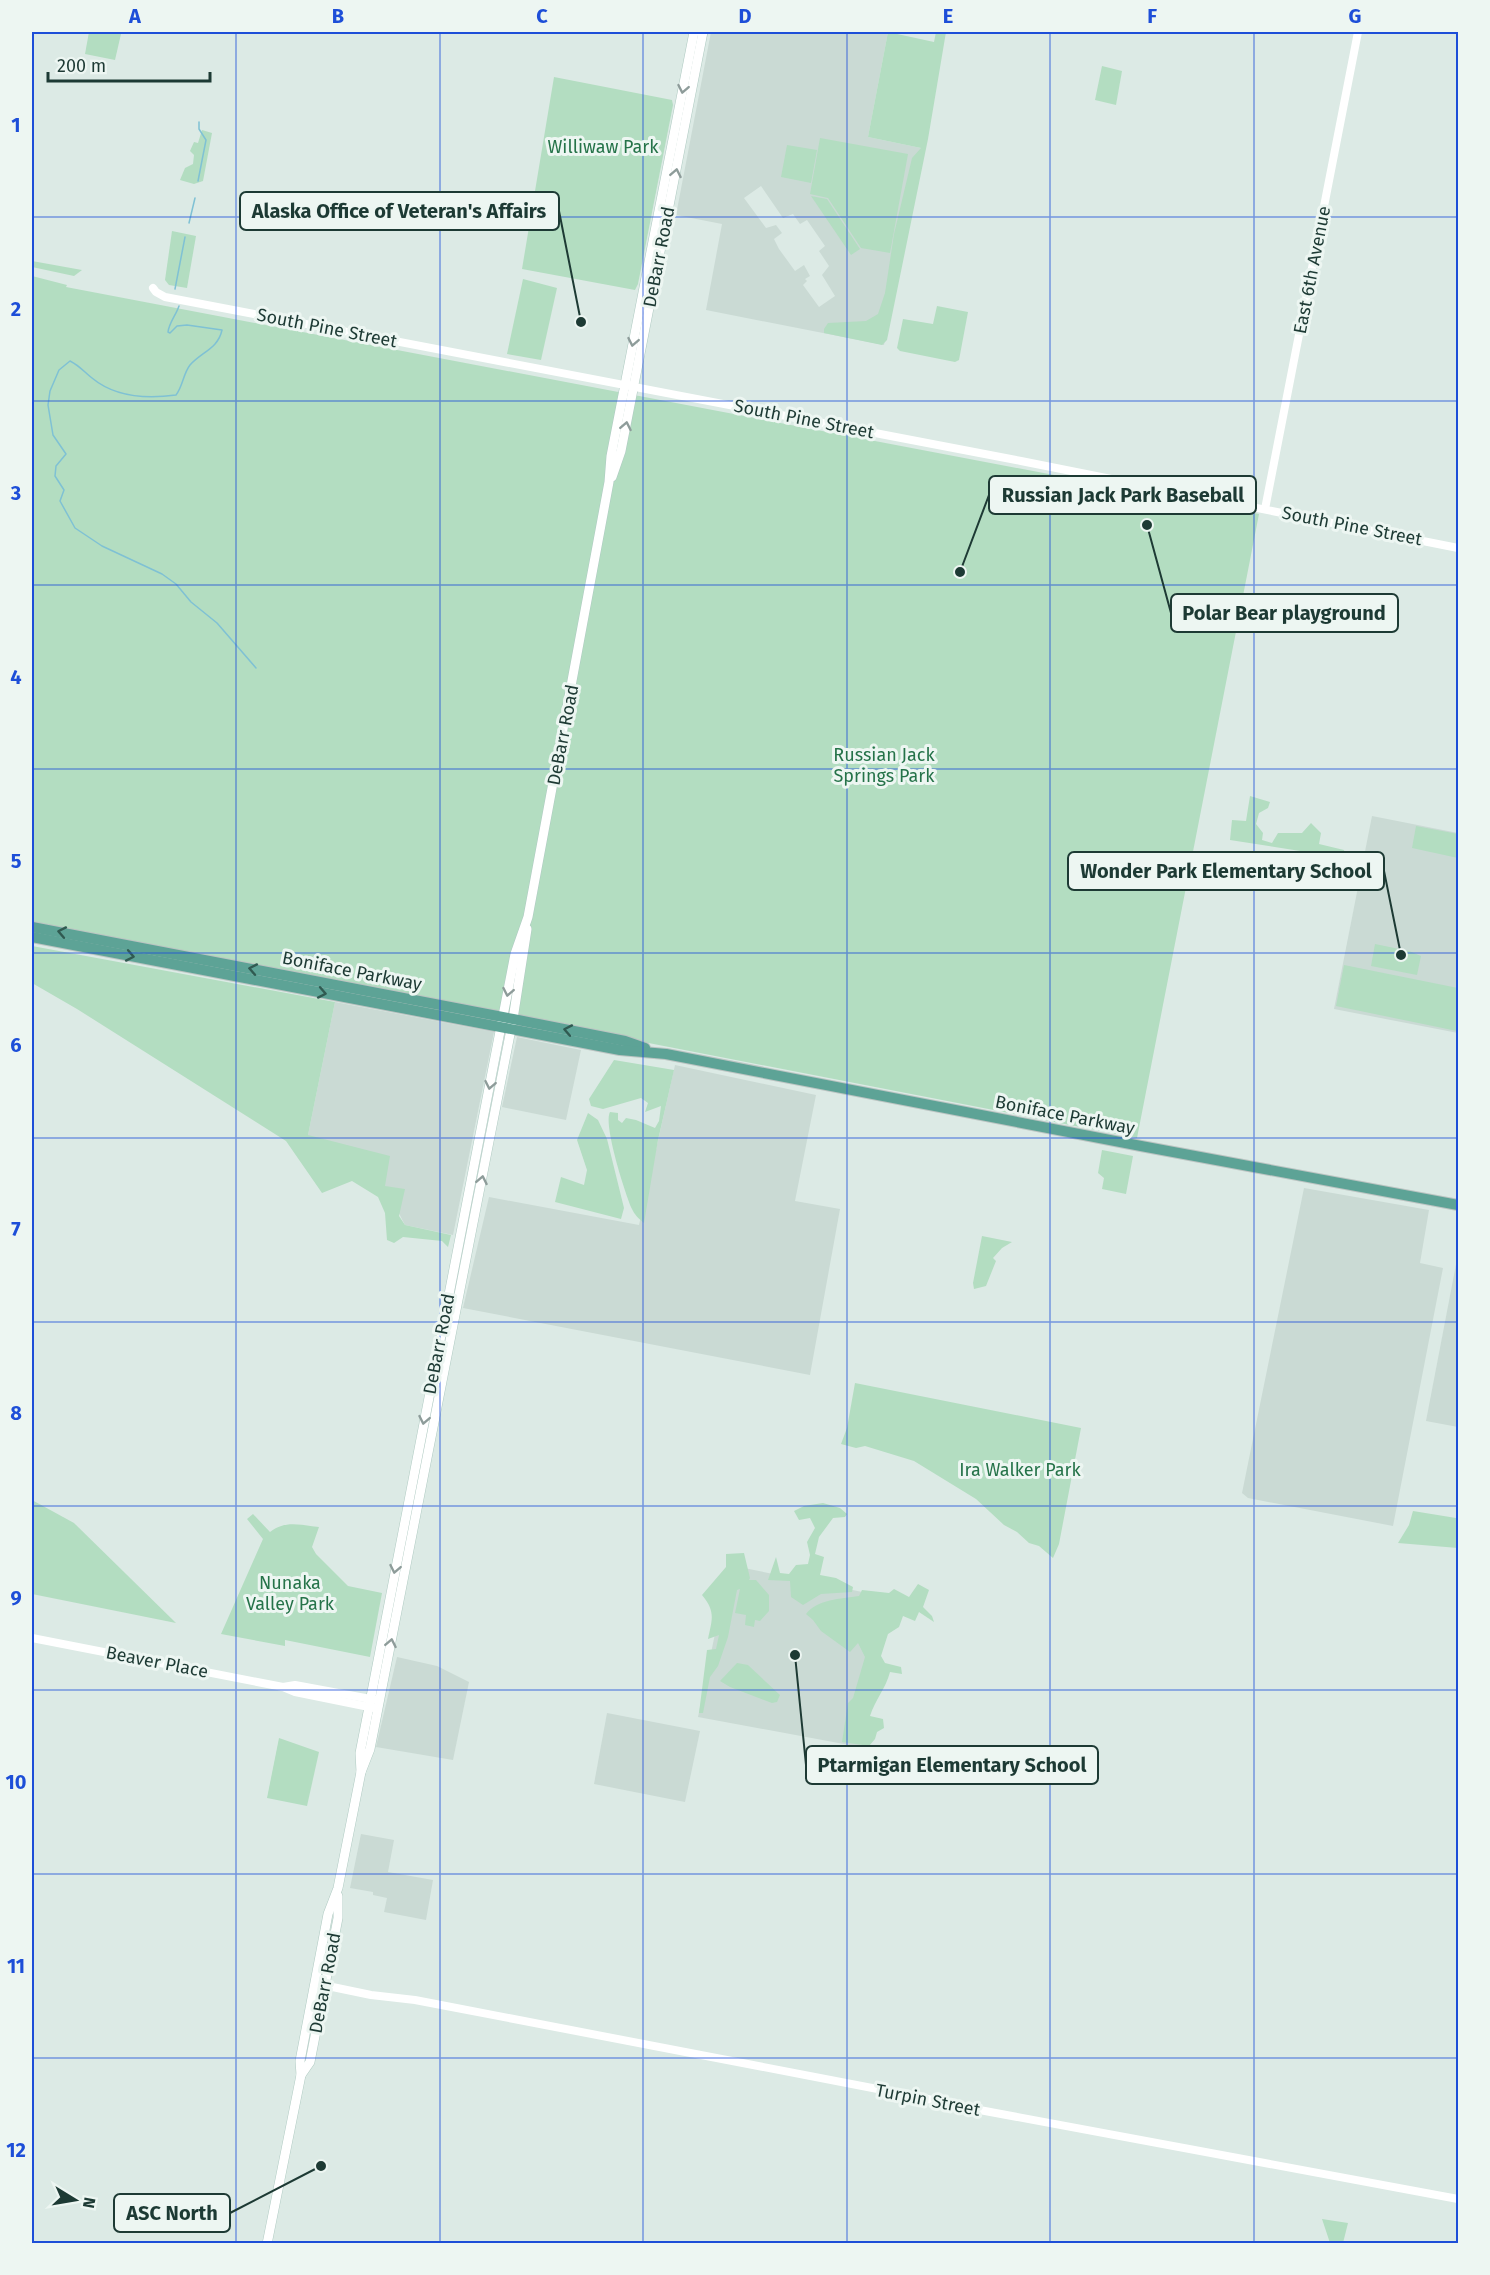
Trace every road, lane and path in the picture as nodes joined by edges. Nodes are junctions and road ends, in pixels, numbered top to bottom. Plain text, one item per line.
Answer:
1 (694, 32) edge
2 (703, 32) edge
3 (1358, 32) edge
4 (153, 288) dead end
5 (629, 386) junction
6 (1265, 509) junction
7 (1458, 548) edge
8 (32, 927) edge
9 (32, 937) edge
10 (507, 1023) junction
11 (467, 1202) junction
12 (1458, 1205) edge
13 (466, 1264) junction
14 (32, 1638) edge
15 (374, 1704) junction
16 (338, 1888) junction
17 (315, 1982) junction
18 (325, 1984) junction
19 (301, 2075) junction
20 (1458, 2199) edge
21 (272, 2226) junction
22 (267, 2244) edge
23 (272, 2244) edge

1 -> 5 main road, DeBarr Road
5 -> 2 main road, DeBarr Road
3 - 6 street, East 6th Avenue
4 - 5 street, South Pine Street
5 - 6 street, South Pine Street
5 - 10 main road, DeBarr Road
6 - 7 street, South Pine Street
10 -> 8 main road, Boniface Parkway
9 -> 10 main road, Boniface Parkway
10 -> 11 main road, DeBarr Road
10 - 12 main road, Boniface Parkway
13 -> 10 main road, DeBarr Road
11 - 13 main road
11 -> 15 main road, DeBarr Road
15 -> 13 main road, DeBarr Road
14 - 15 street, Beaver Place
15 - 16 main road, DeBarr Road
16 - 17 main road, DeBarr Road
16 - 18 main road, DeBarr Road
17 - 18 street, Turpin Street
17 - 19 main road, DeBarr Road
18 - 19 main road, DeBarr Road
18 - 20 street, Turpin Street
19 - 21 main road, DeBarr Road
21 - 22 main road, DeBarr Road
21 - 23 main road, DeBarr Road

